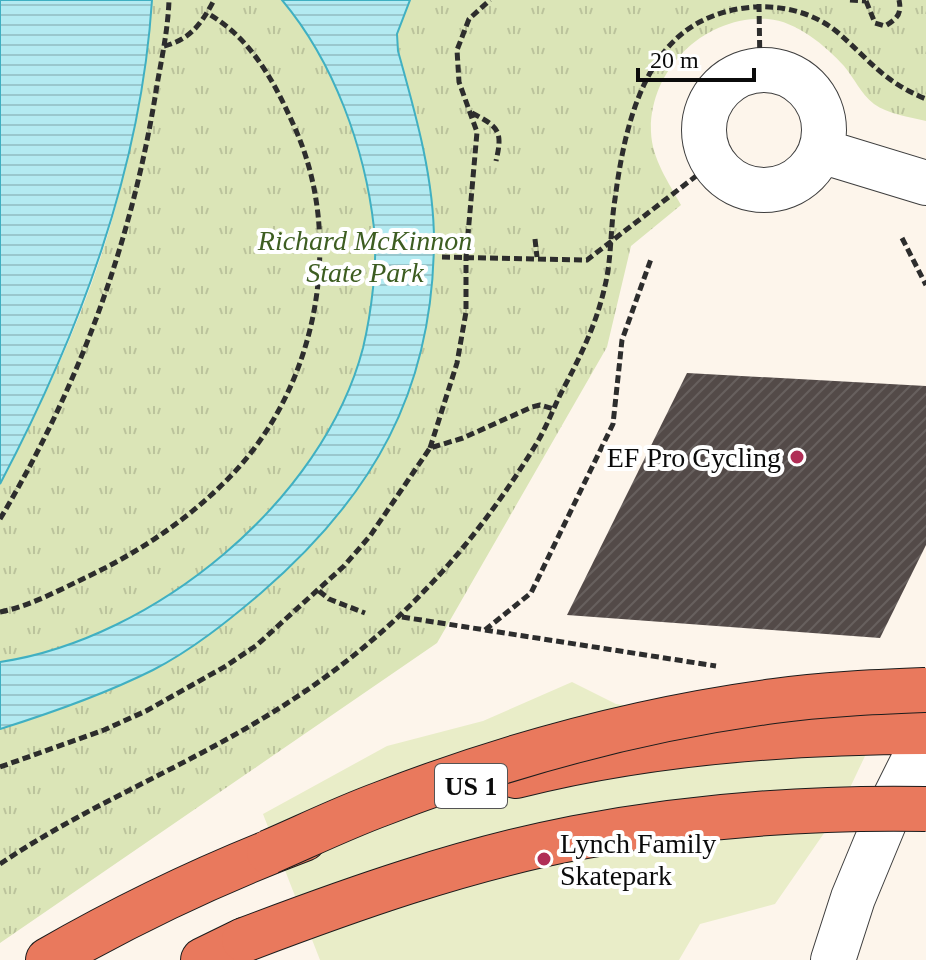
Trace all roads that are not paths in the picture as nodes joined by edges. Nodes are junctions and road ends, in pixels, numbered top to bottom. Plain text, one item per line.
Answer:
1 (821, 151) junction
2 (926, 183) edge
3 (926, 690) edge
4 (926, 734) edge
5 (915, 804) edge
6 (269, 852) junction
7 (231, 950) edge
8 (48, 960) edge
9 (203, 960) edge
10 (833, 960) edge

1 - 1 street
1 - 2 street
3 - 6 highway, bridge
4 - 5 street
4 - 6 highway, US 1, bridge
5 - 7 highway, bridge
5 - 10 street
6 - 8 highway, US 1
7 - 9 highway

